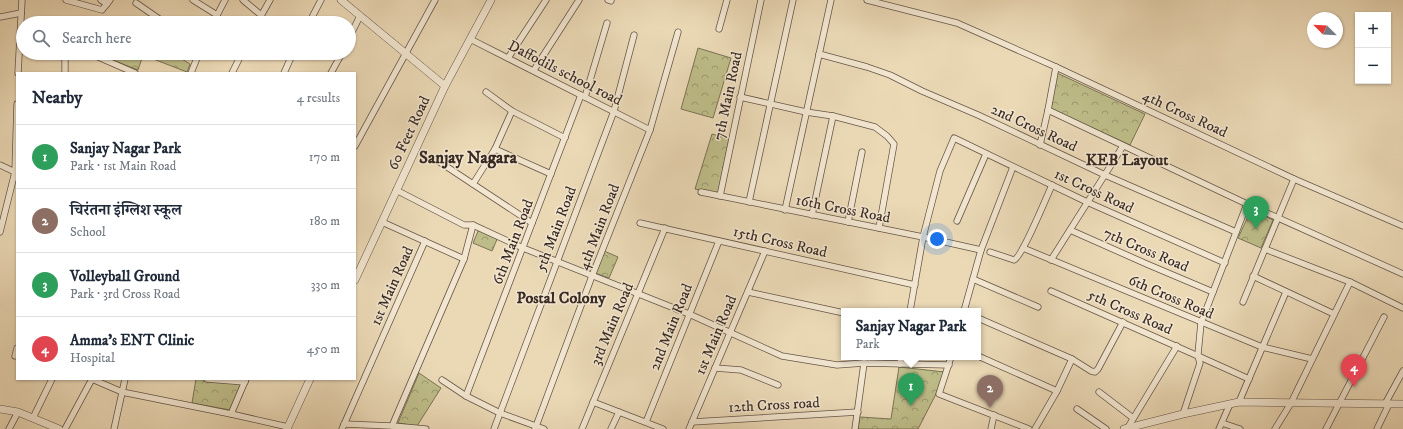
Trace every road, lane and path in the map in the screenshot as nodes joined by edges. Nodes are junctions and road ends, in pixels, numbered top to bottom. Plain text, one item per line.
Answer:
1 (22, 0) edge
2 (66, 0) edge
3 (101, 0) edge
4 (193, 0) edge
5 (225, 0) edge
6 (243, 0) edge
7 (270, 0) edge
8 (321, 0) edge
9 (341, 0) edge
10 (435, 0) edge
11 (491, 0) edge
12 (546, 0) edge
13 (579, 0) edge
14 (728, 0) edge
15 (761, 0) edge
16 (793, 0) edge
17 (831, 0) edge
18 (867, 0) edge
19 (108, 2) edge
20 (136, 3) dead end
21 (21, 14) joint
22 (217, 15) joint
23 (261, 15) joint
24 (155, 16) edge
25 (313, 16) edge
26 (360, 16) junction
27 (0, 17) edge
28 (608, 23) dead end
29 (356, 24) edge
30 (719, 29) dead end
31 (678, 32) dead end
32 (634, 35) dead end
33 (470, 39) junction
34 (406, 53) junction
35 (819, 54) junction
36 (508, 58) junction
37 (19, 60) edge
38 (65, 60) edge
39 (105, 60) edge
40 (196, 60) edge
41 (238, 60) edge
42 (290, 60) edge
43 (338, 60) edge
44 (1056, 67) junction
45 (534, 70) junction
46 (18, 72) edge
47 (65, 72) edge
48 (133, 72) edge
49 (191, 72) edge
50 (232, 72) edge
51 (284, 72) edge
52 (332, 72) edge
53 (445, 86) junction
54 (486, 92) dead end
55 (583, 96) junction
56 (740, 97) junction
57 (770, 104) junction
58 (1048, 110) junction
59 (614, 111) junction
60 (512, 112) junction
61 (806, 112) junction
62 (833, 116) junction
63 (650, 130) junction
64 (565, 138) junction
65 (356, 144) edge
66 (1040, 144) junction
67 (1123, 146) junction
68 (495, 149) junction
69 (862, 152) dead end
70 (986, 154) junction
71 (435, 159) dead end
72 (0, 165) edge
73 (1013, 166) junction
74 (16, 172) edge
75 (551, 174) junction
76 (1105, 175) junction
77 (1294, 179) junction
78 (473, 184) junction
79 (1052, 185) junction
80 (396, 190) junction
81 (701, 192) dead end
82 (720, 196) junction
83 (749, 202) junction
84 (1087, 202) junction
85 (1247, 204) junction
86 (784, 210) junction
87 (812, 215) junction
88 (1278, 217) junction
89 (957, 220) dead end
90 (382, 222) junction
91 (848, 222) junction
92 (532, 223) junction
93 (640, 223) dead end
94 (473, 225) junction
95 (1403, 226) edge
96 (665, 228) junction
97 (878, 228) junction
98 (1070, 230) junction
99 (0, 232) edge
100 (1236, 232) junction
101 (923, 237) junction
102 (426, 241) junction
103 (719, 241) junction
104 (523, 248) junction
105 (1023, 248) junction
106 (1265, 249) junction
107 (981, 250) junction
108 (765, 251) junction
109 (990, 252) dead end
110 (464, 259) junction
111 (1051, 260) junction
112 (557, 261) junction
113 (1225, 263) junction
114 (1403, 274) edge
115 (592, 276) junction
116 (1254, 276) junction
117 (356, 278) edge
118 (973, 279) junction
119 (1350, 282) junction
120 (915, 285) junction
121 (1051, 291) dead end
122 (748, 292) junction
123 (1214, 292) junction
124 (1286, 292) junction
125 (638, 294) junction
126 (1243, 302) dead end
127 (1038, 307) dead end
128 (911, 308) edge
129 (965, 308) edge
130 (1403, 308) edge
131 (841, 312) edge
132 (690, 314) junction
133 (1334, 314) junction
134 (1384, 317) dead end
135 (981, 319) edge
136 (1123, 322) junction
137 (1201, 323) junction
138 (731, 332) junction
139 (1177, 346) junction
140 (1262, 347) junction
141 (16, 352) edge
142 (15, 356) dead end
143 (981, 357) edge
144 (1199, 358) junction
145 (1072, 359) junction
146 (1312, 359) junction
147 (901, 360) edge
148 (950, 360) edge
149 (864, 363) junction
150 (900, 364) junction
151 (949, 365) junction
152 (715, 368) junction
153 (1403, 372) edge
154 (1249, 379) junction
155 (52, 380) edge
156 (91, 380) edge
157 (94, 380) edge
158 (126, 380) edge
159 (226, 380) edge
160 (310, 380) edge
161 (442, 380) dead end
162 (245, 381) edge
163 (778, 385) dead end
164 (1057, 391) junction
165 (122, 392) junction
166 (1099, 392) dead end
167 (466, 396) junction
168 (593, 402) junction
169 (1239, 402) junction
170 (1291, 402) junction
171 (1339, 403) junction
172 (1230, 404) junction
173 (1387, 404) junction
174 (1403, 404) edge
175 (0, 408) edge
176 (1077, 409) dead end
177 (18, 412) junction
178 (500, 412) junction
179 (619, 412) junction
180 (858, 412) junction
181 (231, 414) junction
182 (1183, 414) junction
183 (994, 416) junction
184 (33, 418) junction
185 (1133, 418) junction
186 (646, 422) junction
187 (692, 422) junction
188 (1222, 423) junction
189 (343, 426) edge
190 (392, 426) junction
191 (536, 427) edge
192 (287, 428) edge
193 (9, 429) edge
194 (59, 429) edge
195 (65, 429) edge
196 (114, 429) edge
197 (426, 429) edge
198 (494, 429) edge
199 (544, 429) edge
200 (582, 429) edge
201 (611, 429) edge
202 (663, 429) edge
203 (689, 429) edge
204 (855, 429) edge
205 (991, 429) edge
206 (1029, 429) edge
207 (1035, 429) edge
208 (1106, 429) edge
209 (1126, 429) edge
210 (1219, 429) edge
211 (1240, 429) edge
212 (1275, 429) edge
213 (1327, 429) edge
214 (1377, 429) edge

1 - 21 street
2 - 19 street
3 - 19 street
4 - 22 street
5 - 22 street
6 - 23 street
7 - 23 street
8 - 25 street
9 - 26 street
10 - 34 street
11 - 33 street, 60 Feet Road
12 - 36 street
13 - 45 street
14 - 30 street
15 - 56 street, 7th Main Road
16 - 57 street
17 - 35 street
18 - 44 street, 4th Cross Road
20 - 24 street
21 - 27 street
26 - 29 street
26 - 34 street
28 - 55 street, 6th Main Road
31 - 63 street, 4th Main Road
32 - 59 street, 5th Main Road
33 - 36 street, Daffodils school road
33 - 53 street, 60 Feet Road
34 - 53 street
34 - 65 street
35 - 61 street
35 - 66 street, 2nd Cross Road
36 - 45 street, Daffodils school road
37 - 46 street
38 - 47 street
39 - 48 street
40 - 49 street
41 - 50 street
42 - 51 street
43 - 52 street
44 - 58 street
44 - 77 street, 4th Cross Road
45 - 55 street, Daffodils school road
53 - 80 street, 60 Feet Road
54 - 60 street
55 - 59 street, Daffodils school road
55 - 64 street, 6th Main Road
56 - 57 street
56 - 82 street, 7th Main Road
57 - 61 street
57 - 83 street
58 - 66 street
58 - 67 street
59 - 63 street, Daffodils school road
59 - 112 street, 5th Main Road
60 - 64 street
60 - 68 street
61 - 62 street
61 - 86 street
62 - 87 street
62 - 97 street
63 - 115 street, 4th Main Road
64 - 75 street, 6th Main Road
66 - 76 street, 2nd Cross Road
67 - 76 street
67 - 85 street
68 - 75 street
68 - 78 street
69 - 91 street
70 - 73 street, 1st Cross Road
70 - 89 street
70 - 101 street, 1st Cross Road
71 - 78 street
72 - 74 street
73 - 79 street, 1st Cross Road
73 - 107 street
74 - 99 street
75 - 92 street, 6th Main Road
76 - 84 street
76 - 100 street, 2nd Cross Road
77 - 88 street
77 - 95 street, 4th Cross Road
78 - 92 street
79 - 84 street, 1st Cross Road
79 - 105 street
80 - 90 street, 60 Feet Road
80 - 94 street
81 - 82 street, 16th Cross Road
82 - 83 street, 16th Cross Road
83 - 86 street, 16th Cross Road
84 - 98 street
84 - 113 street, 1st Cross Road
85 - 88 street
85 - 100 street
86 - 87 street, 16th Cross Road
87 - 91 street, 16th Cross Road
88 - 106 street
88 - 114 street
90 - 102 street
90 - 117 street, 60 Feet Road
91 - 97 street, 16th Cross Road
92 - 104 street, 6th Main Road
93 - 96 street, 15th Cross Road
94 - 104 street
94 - 110 street
96 - 103 street, 15th Cross Road
96 - 125 street, 3rd Main Road
97 - 101 street, 16th Cross Road
98 - 111 street
98 - 123 street, 7th Cross Road
100 - 113 street
101 - 107 street, 16th Cross Road
101 - 120 street
102 - 110 street
102 - 189 street, 1st Main Road
103 - 108 street, 15th Cross Road
103 - 132 street, 2nd Main Road
104 - 112 street
104 - 167 street, 6th Main Road
105 - 109 street
105 - 111 street, 6th Cross Road
106 - 116 street
106 - 119 street
107 - 118 street
108 - 120 street, 15th Cross Road
108 - 122 street, 1st Main Road
110 - 190 street
111 - 137 street, 6th Cross Road
112 - 115 street
112 - 178 street, 5th Main Road
113 - 123 street
115 - 125 street
115 - 191 street, 4th Main Road
116 - 124 street
116 - 126 street
118 - 127 street
118 - 129 street
119 - 130 street
119 - 133 street
120 - 128 street
121 - 136 street, 5th Cross Road
122 - 131 street
122 - 138 street, 1st Main Road
123 - 137 street
124 - 133 street
124 - 140 street
125 - 132 street
125 - 168 street, 3rd Main Road
132 - 138 street
132 - 186 street, 2nd Main Road
133 - 146 street
134 - 171 street
135 - 145 street
136 - 139 street, 5th Cross Road
136 - 145 street
137 - 140 street, 6th Cross Road
137 - 144 street
138 - 149 street
138 - 152 street, 1st Main Road
139 - 144 street, 5th Cross Road
139 - 185 street
140 - 146 street, 6th Cross Road
140 - 154 street
141 - 142 street
143 - 164 street
144 - 154 street, 5th Cross Road
144 - 182 street
145 - 164 street
146 - 170 street
147 - 150 street
148 - 151 street
149 - 150 street
149 - 180 street
150 - 151 street
151 - 183 street
152 - 163 street
152 - 187 street, 1st Main Road
153 - 173 street
154 - 169 street
155 - 184 street
156 - 195 street
157 - 165 street
158 - 165 street
159 - 162 street
160 - 192 street
161 - 167 street
162 - 181 street
164 - 207 street
165 - 181 street
165 - 196 street
166 - 185 street
167 - 178 street
168 - 179 street
168 - 200 street, 3rd Main Road
169 - 170 street
169 - 172 street
170 - 171 street
170 - 212 street
171 - 173 street
171 - 213 street
172 - 182 street
172 - 188 street
173 - 174 street
173 - 214 street
175 - 177 street
176 - 208 street
177 - 184 street
177 - 193 street
178 - 191 street
178 - 198 street, 5th Main Road
179 - 186 street
179 - 201 street
180 - 187 street, 12th Cross road
180 - 204 street
181 - 192 street
182 - 209 street
183 - 205 street
183 - 206 street
184 - 194 street
185 - 209 street
186 - 202 street
187 - 203 street, 1st Main Road
188 - 210 street
188 - 211 street
189 - 190 street
190 - 197 street
191 - 199 street

